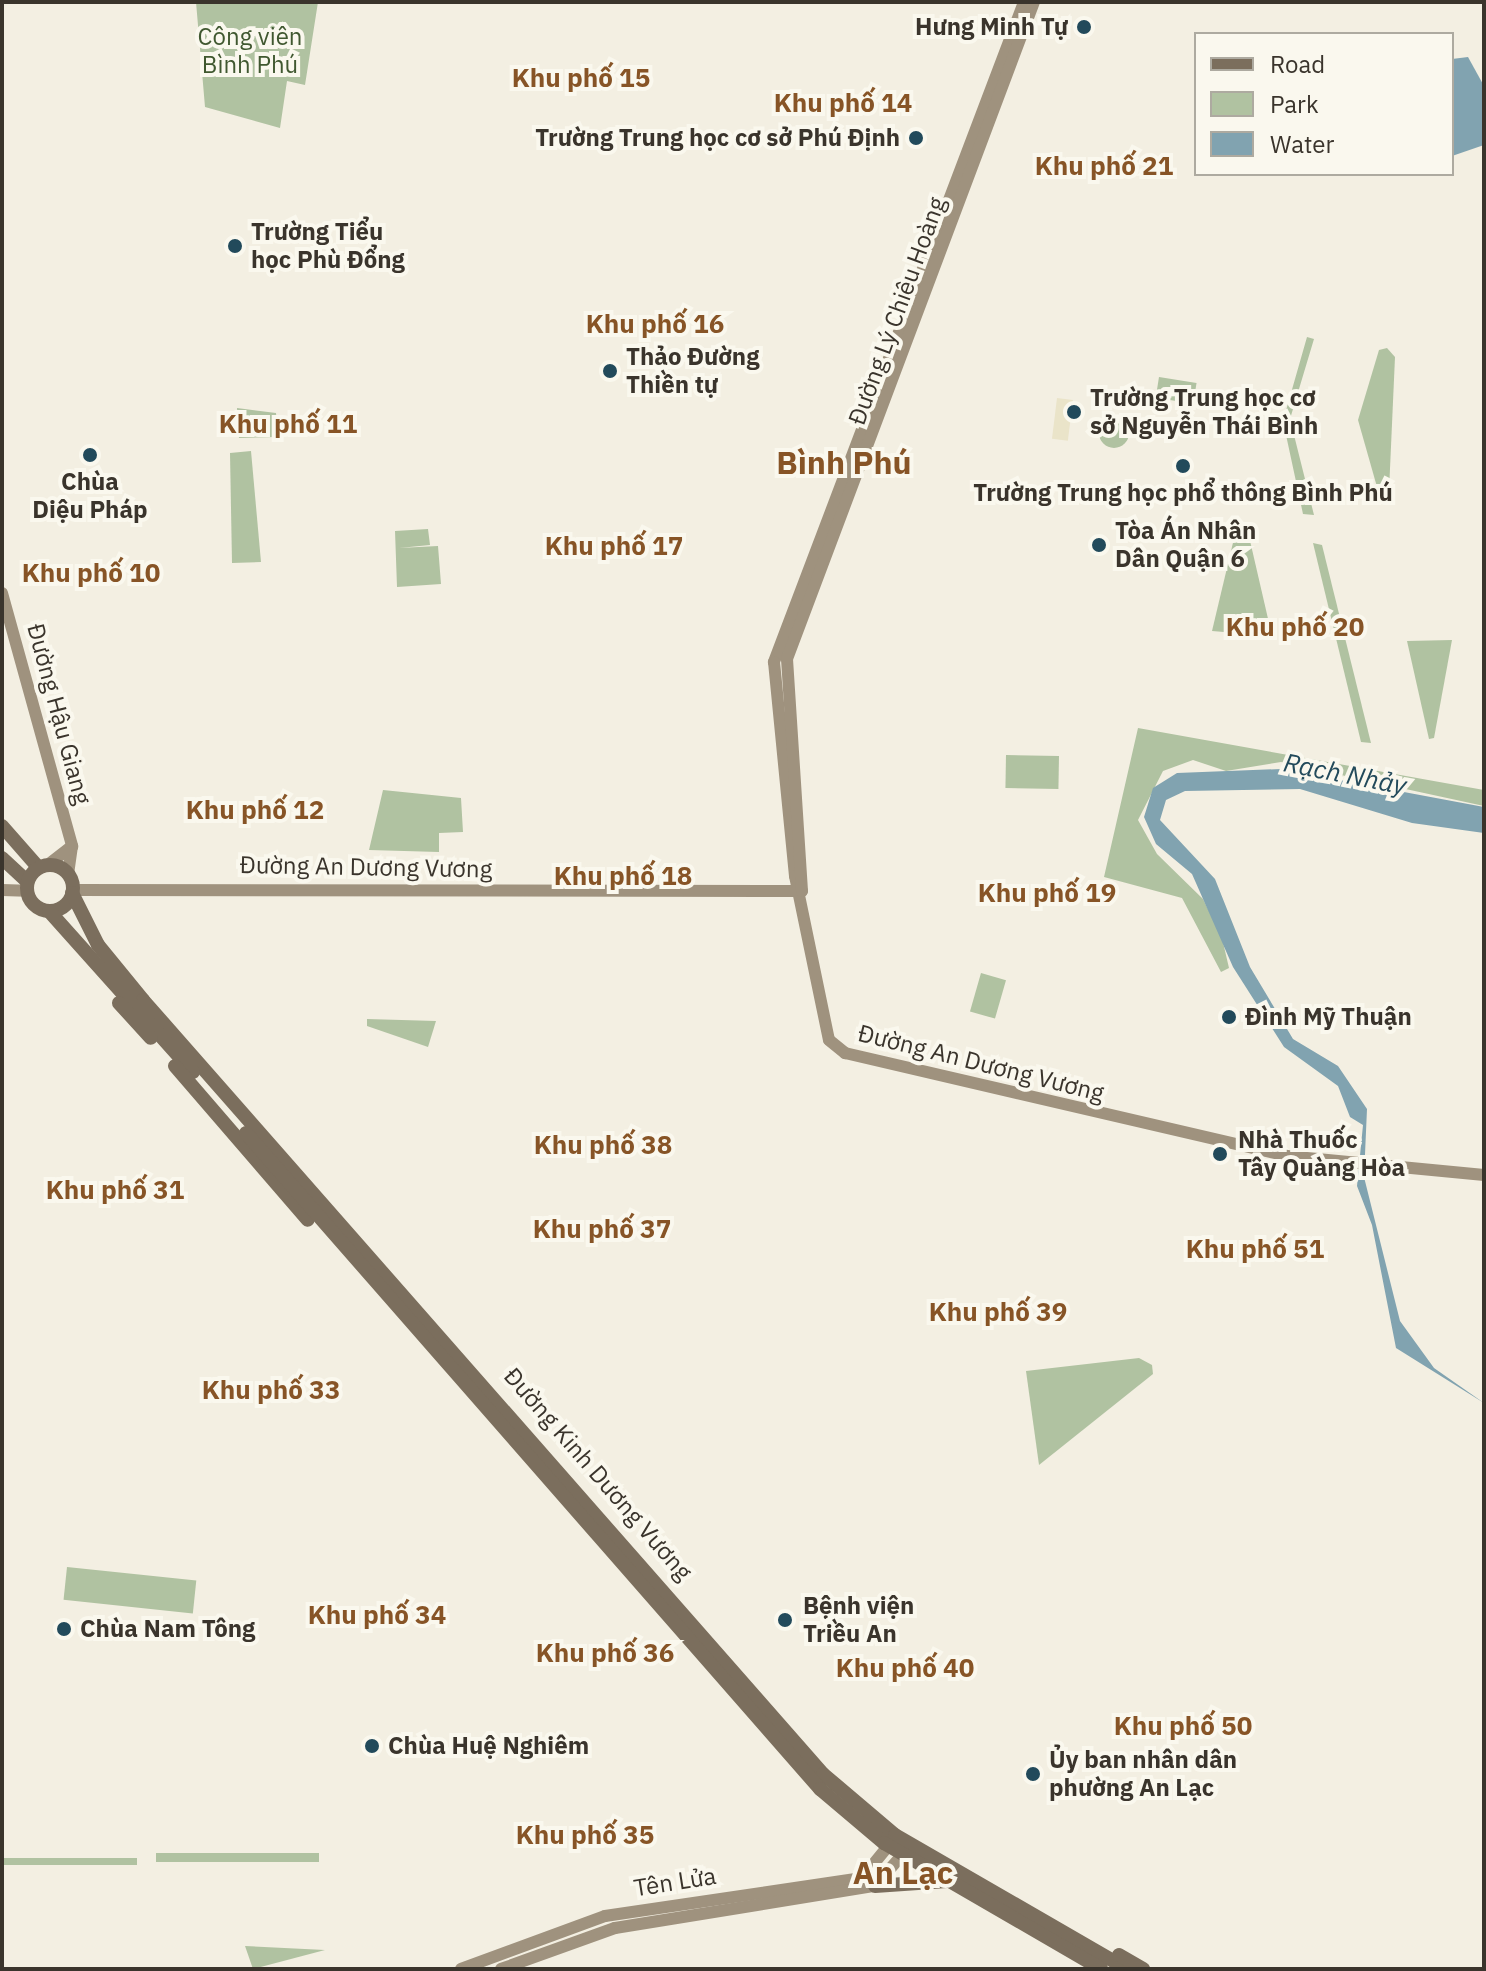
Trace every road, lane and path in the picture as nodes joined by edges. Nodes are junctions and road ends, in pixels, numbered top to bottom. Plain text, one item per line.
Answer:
1 (1024, 2) edge
2 (1034, 2) edge
3 (2, 593) edge
4 (2, 826) edge
5 (2, 839) edge
6 (72, 846) junction
7 (2, 858) edge
8 (68, 874) junction
9 (33, 877) junction
10 (2, 883) edge
11 (2, 890) edge
12 (73, 891) junction
13 (802, 891) junction
14 (44, 910) junction
15 (255, 1137) junction
16 (1484, 1175) edge
17 (486, 1400) junction
18 (564, 1488) junction
19 (748, 1699) junction
20 (900, 1840) junction
21 (948, 1881) junction
22 (875, 1886) junction
23 (996, 1896) junction
24 (1013, 1905) junction
25 (1025, 1925) junction
26 (461, 1969) edge
27 (501, 1969) edge
28 (1085, 1969) edge
29 (1101, 1969) edge
30 (1127, 1969) edge
31 (1143, 1969) edge

1 - 13 main road, Đường Lý Chiêu Hoàng
2 - 13 main road, Đường Lý Chiêu Hoàng
3 - 6 main road, Đường Hậu Giang
4 - 9 main road
5 - 9 main road
6 - 8 main road, Đường Hậu Giang
6 - 9 main road
7 - 9 main road
8 - 9 main road
8 - 12 main road, Đường Kinh Dương Vương
9 - 10 main road
9 - 11 main road
9 - 14 main road, Đường Kinh Dương Vương
12 - 13 main road, Đường An Dương Vương
12 - 14 main road
12 - 15 main road, Đường Kinh Dương Vương
13 - 16 main road, Đường An Dương Vương
14 - 15 main road, Đường Kinh Dương Vương
15 - 17 main road, Đường Kinh Dương Vương
15 - 17 main road, Đường Kinh Dương Vương
17 - 18 main road, Đường Kinh Dương Vương
18 - 19 main road, Đường Kinh Dương Vương
18 - 19 main road, Đường Kinh Dương Vương
19 - 20 main road, Đường Kinh Dương Vương
19 - 20 main road, Đường Kinh Dương Vương
20 - 21 main road, Đường Kinh Dương Vương
20 - 22 main road
20 - 23 main road, Đường Kinh Dương Vương
20 - 26 main road, Tên Lửa
21 - 22 main road
21 - 23 main road, Đường Kinh Dương Vương
22 - 27 main road, Tên Lửa
23 - 24 main road, Đường Kinh Dương Vương
24 - 25 main road, Đường Kinh Dương Vương
24 - 30 main road, Đường Kinh Dương Vương
24 - 31 main road, Đường Kinh Dương Vương
25 - 28 main road, Đường Kinh Dương Vương
25 - 29 main road, Đường Kinh Dương Vương

